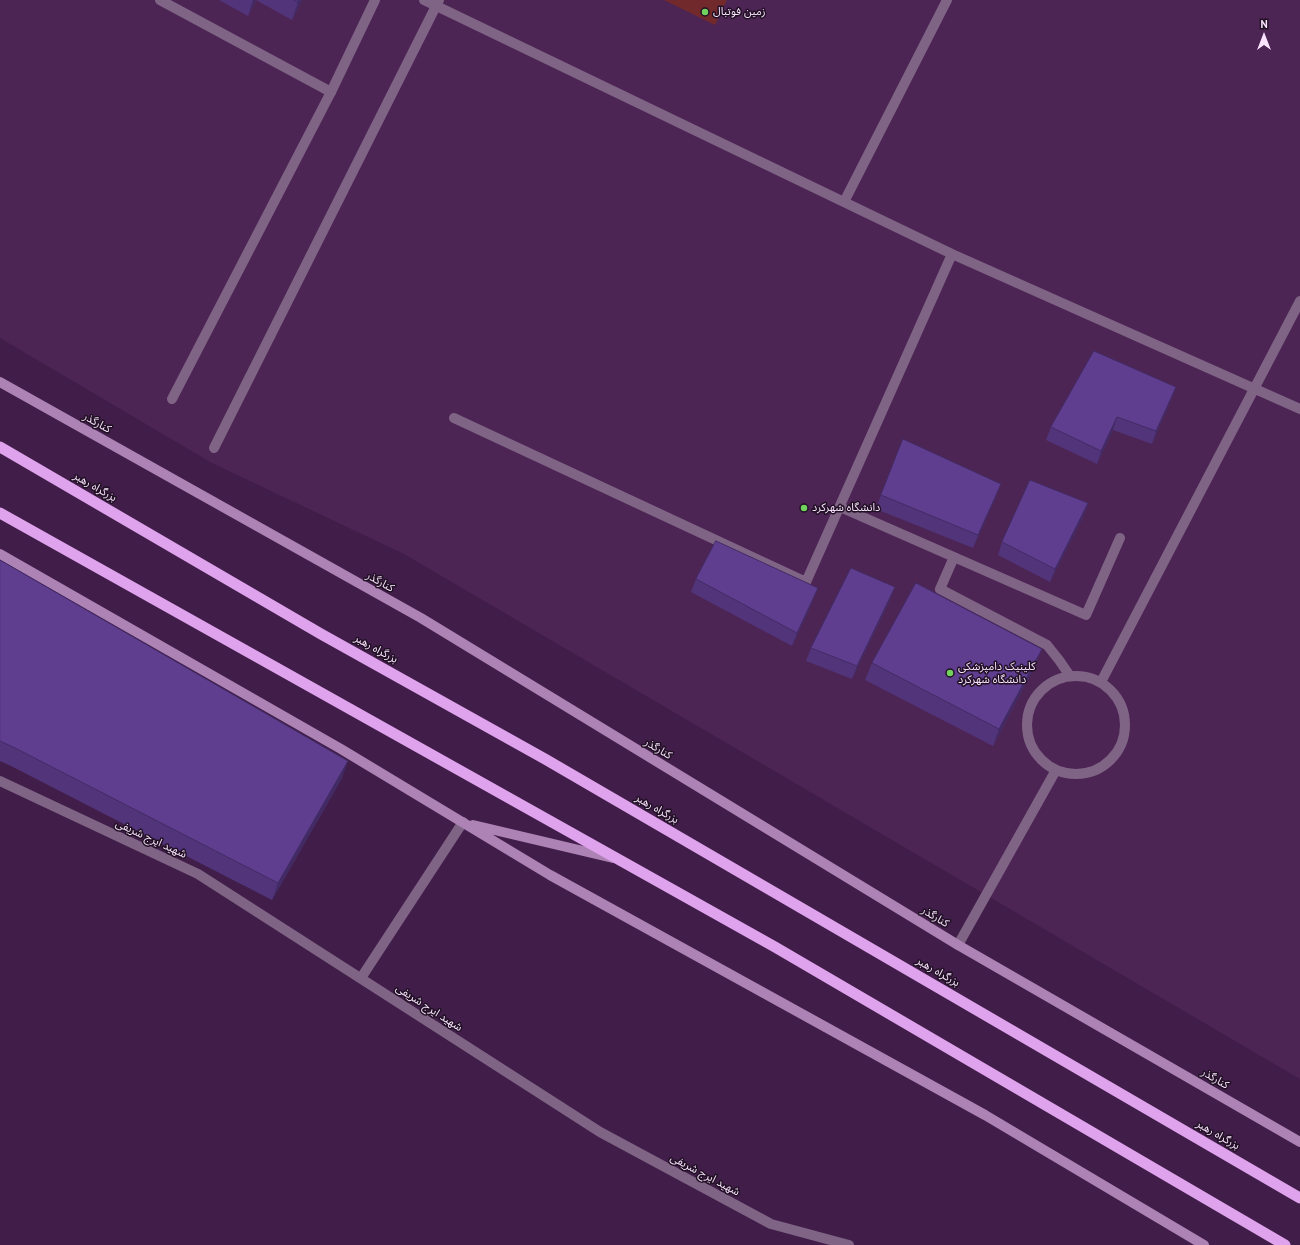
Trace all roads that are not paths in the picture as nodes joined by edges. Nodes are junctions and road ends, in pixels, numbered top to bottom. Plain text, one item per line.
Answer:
1 (160, 0) edge
2 (375, 0) edge
3 (424, 0) edge
4 (947, 0) edge
5 (438, 3) edge
6 (331, 92) junction
7 (844, 202) junction
8 (952, 254) junction
9 (1300, 301) edge
10 (0, 382) edge
11 (1254, 388) junction
12 (172, 399) dead end
13 (1300, 409) edge
14 (454, 418) dead end
15 (0, 447) edge
16 (214, 448) dead end
17 (840, 507) junction
18 (0, 513) edge
19 (1120, 538) dead end
20 (0, 554) edge
21 (954, 557) junction
22 (1070, 676) junction
23 (1101, 682) junction
24 (1056, 770) junction
25 (0, 781) edge
26 (463, 822) junction
27 (619, 860) junction
28 (958, 945) junction
29 (361, 978) junction
30 (1300, 1142) edge
31 (1300, 1198) edge
32 (849, 1245) edge
33 (1204, 1245) edge
34 (1285, 1245) edge

1 - 6 street
2 - 6 street
3 - 5 street
4 - 7 street
5 - 7 street
5 - 16 street
6 - 12 street
7 - 8 street
8 - 11 street
8 - 17 street
9 - 11 street
10 - 28 main road, کنارگذر
11 - 13 street
11 - 23 street
14 - 17 street
15 - 31 highway, بزرگراه رهبر
17 - 21 street
18 - 27 highway
19 - 21 street
20 - 26 main road
21 - 22 street
22 - 23 street
22 - 24 street
23 - 24 street
24 - 28 street
25 - 29 street, شهید ایرج شریفی
26 - 27 main road
26 - 29 street
26 - 33 main road
27 - 34 highway
28 - 30 main road, کنارگذر
29 - 32 street, شهید ایرج شریفی

